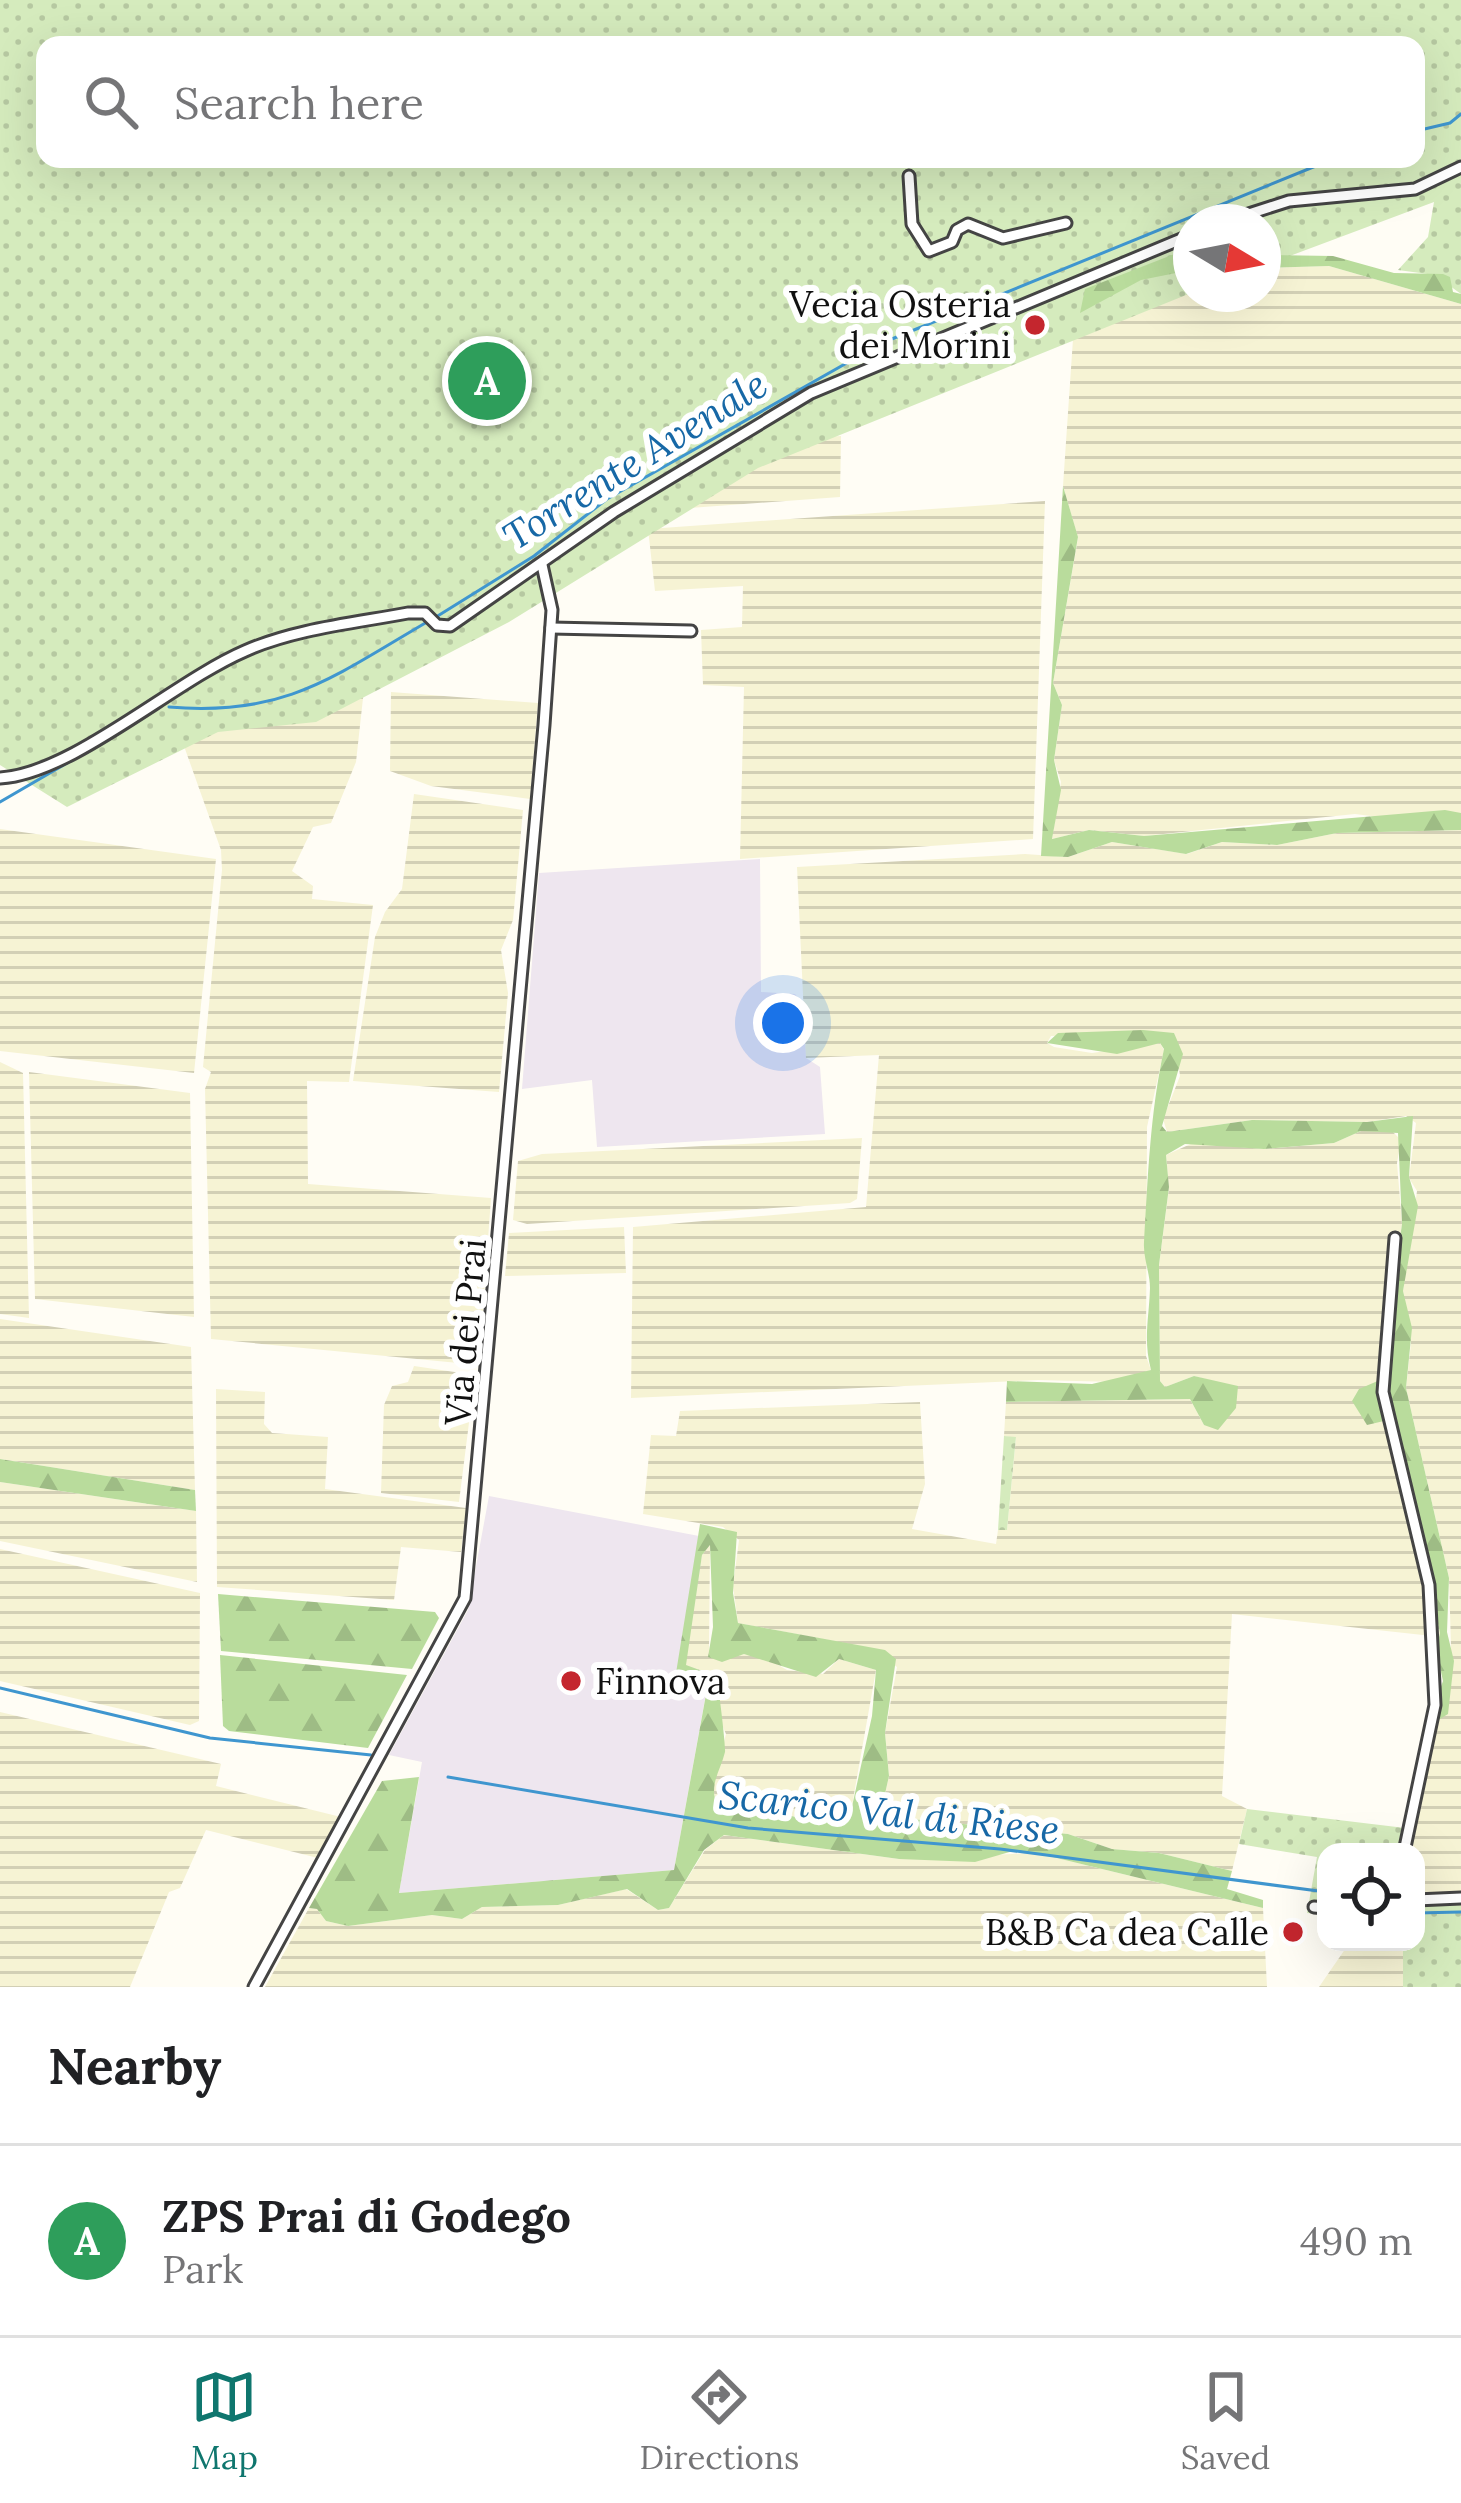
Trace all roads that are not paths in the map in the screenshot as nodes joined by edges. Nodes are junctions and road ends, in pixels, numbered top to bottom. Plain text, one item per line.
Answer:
1 (1461, 167) edge
2 (909, 176) dead end
3 (1281, 205) edge
4 (1066, 224) dead end
5 (1173, 243) edge
6 (542, 565) junction
7 (551, 628) junction
8 (691, 631) dead end
9 (0, 778) edge
10 (1395, 1238) dead end
11 (1406, 1843) edge
12 (1461, 1898) edge
13 (1425, 1900) edge
14 (254, 1987) edge

1 - 3 street
2 - 4 street
5 - 6 street
6 - 7 street, Via dei Prai
6 - 9 street
7 - 8 street
7 - 14 street, Via dei Prai
10 - 11 street
12 - 13 street

